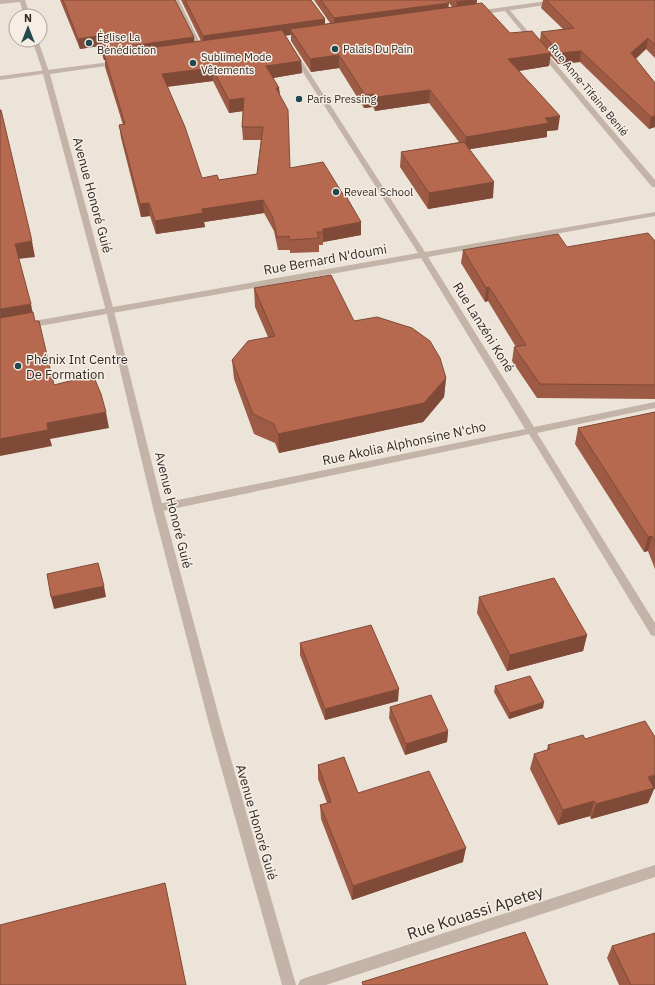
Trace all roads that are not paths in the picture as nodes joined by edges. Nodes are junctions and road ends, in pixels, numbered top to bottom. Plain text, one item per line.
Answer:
1 (22, 0) edge
2 (176, 0) edge
3 (567, 0) edge
4 (0, 2) edge
5 (506, 9) junction
6 (470, 14) edge
7 (289, 46) edge
8 (38, 48) edge
9 (208, 50) edge
10 (122, 62) edge
11 (46, 72) junction
12 (0, 78) edge
13 (655, 185) edge
14 (655, 214) edge
15 (423, 255) junction
16 (110, 310) junction
17 (0, 330) edge
18 (655, 405) edge
19 (532, 430) junction
20 (158, 508) junction
21 (655, 632) edge
22 (655, 871) edge
23 (289, 985) edge
24 (305, 985) edge

1 - 4 street
2 - 9 street
3 - 5 street
5 - 6 street
5 - 13 street, Rue Anne-Tifaine Benié
7 - 15 street, Rue Lanzéni Koné
8 - 11 street, Avenue Honoré Guié
10 - 11 street
11 - 12 street
11 - 16 street, Avenue Honoré Guié
14 - 15 street, Rue Bernard N'doumi
15 - 16 street, Rue Bernard N'doumi
15 - 19 street, Rue Lanzéni Koné
16 - 17 street, Rue Bernard N'doumi
16 - 20 street, Avenue Honoré Guié
18 - 19 street, Rue Akolia Alphonsine N'cho
19 - 20 street, Rue Akolia Alphonsine N'cho
19 - 21 street, Rue Lanzéni Koné
20 - 23 street, Avenue Honoré Guié
22 - 24 street, Rue Kouassi Apetey

